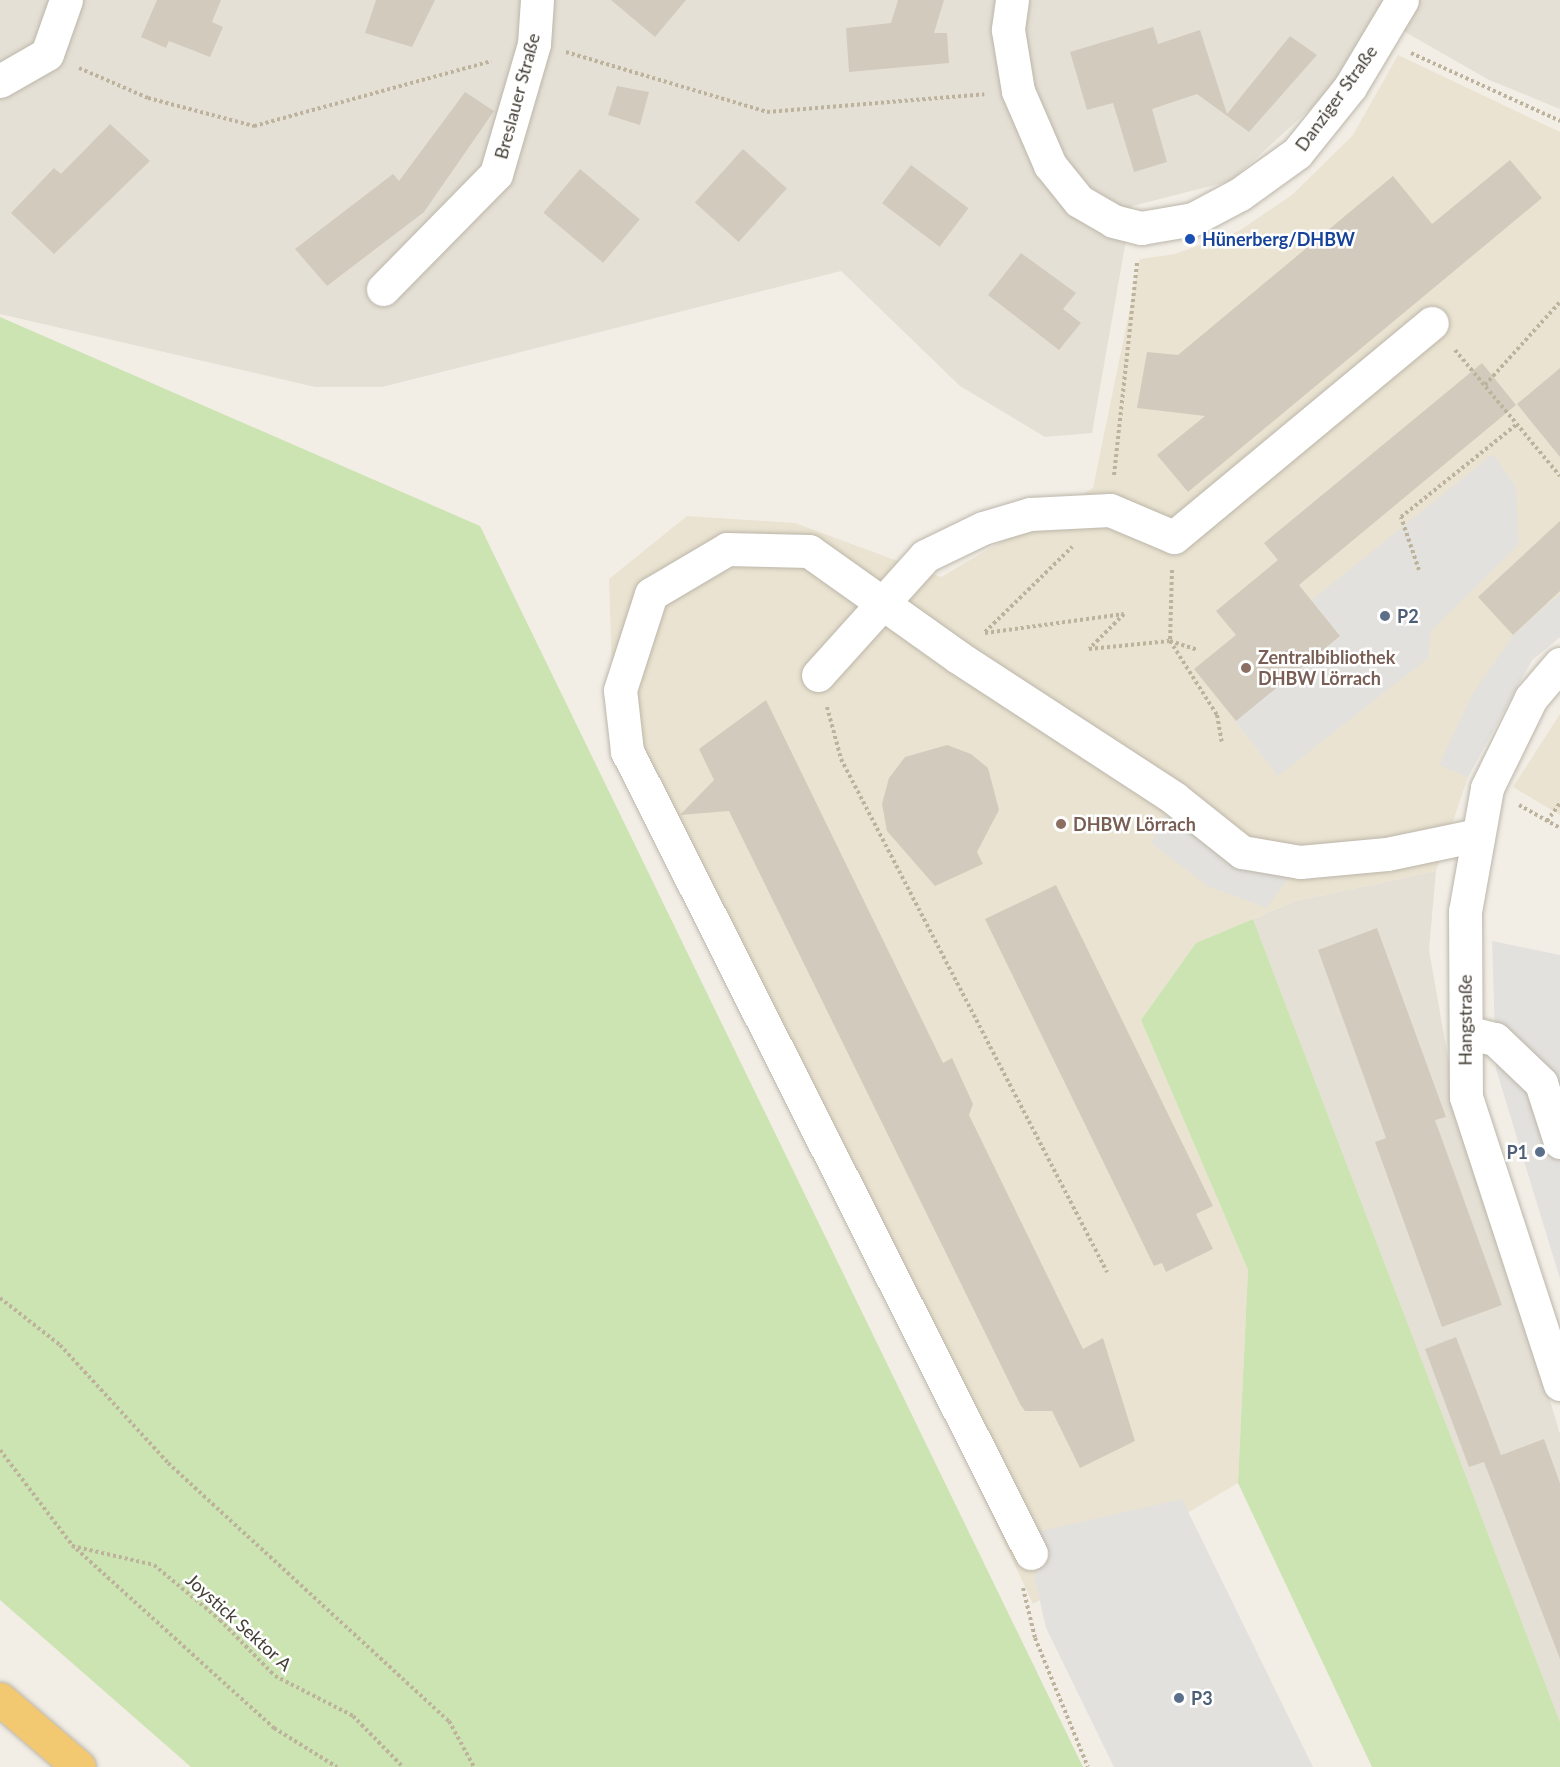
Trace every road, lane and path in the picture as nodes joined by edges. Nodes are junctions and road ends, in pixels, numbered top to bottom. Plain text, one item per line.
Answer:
1 (66, 0) edge
2 (537, 0) edge
3 (1012, 0) edge
4 (1402, 0) edge
5 (47, 54) junction
6 (605, 62) dead end
7 (1433, 63) dead end
8 (472, 69) dead end
9 (0, 81) edge
10 (968, 96) dead end
11 (1560, 121) edge
12 (1141, 228) junction
13 (383, 289) dead end
14 (1560, 302) edge
15 (1432, 323) dead end
16 (1476, 376) dead end
17 (1485, 385) junction
18 (1517, 424) junction
19 (1560, 476) edge
20 (1110, 510) junction
21 (1174, 537) junction
22 (1419, 570) dead end
23 (885, 600) junction
24 (984, 633) junction
25 (1170, 641) junction
26 (1198, 650) dead end
27 (958, 657) junction
28 (1560, 664) edge
29 (818, 675) joint
30 (1222, 742) dead end
31 (1487, 788) junction
32 (1560, 803) edge
33 (1547, 821) junction
34 (1560, 828) edge
35 (1477, 835) junction
36 (1466, 1032) junction
37 (1560, 1142) edge
38 (1107, 1272) dead end
39 (0, 1298) edge
40 (1560, 1383) edge
41 (0, 1450) edge
42 (72, 1545) junction
43 (1031, 1553) joint
44 (0, 1699) edge
45 (79, 1767) edge
46 (337, 1767) edge
47 (403, 1767) edge
48 (474, 1767) edge
49 (1088, 1767) edge

1 - 5 street
2 - 13 street, Breslauer Straße
3 - 12 street
4 - 12 street, Danziger Straße
5 - 8 path
5 - 9 street
6 - 10 path
7 - 11 path
12 - 20 path
14 - 17 path
15 - 21 street
16 - 17 path
17 - 18 path
18 - 19 path
18 - 22 path
20 - 21 street
20 - 23 street
20 - 24 path
21 - 25 path
23 - 27 street
23 - 29 street
23 - 43 street
24 - 25 path
24 - 27 path
25 - 26 path
25 - 30 path
27 - 35 street
28 - 31 street, Hangstraße
29 - 38 path
31 - 33 path
31 - 35 street, Hangstraße
32 - 33 path
33 - 34 path
35 - 36 street, Hangstraße
36 - 37 street
36 - 40 street, Hangstraße
39 - 48 path
41 - 42 path
42 - 46 path
42 - 47 path, Joystick Sektor A
43 - 49 path
44 - 45 highway

